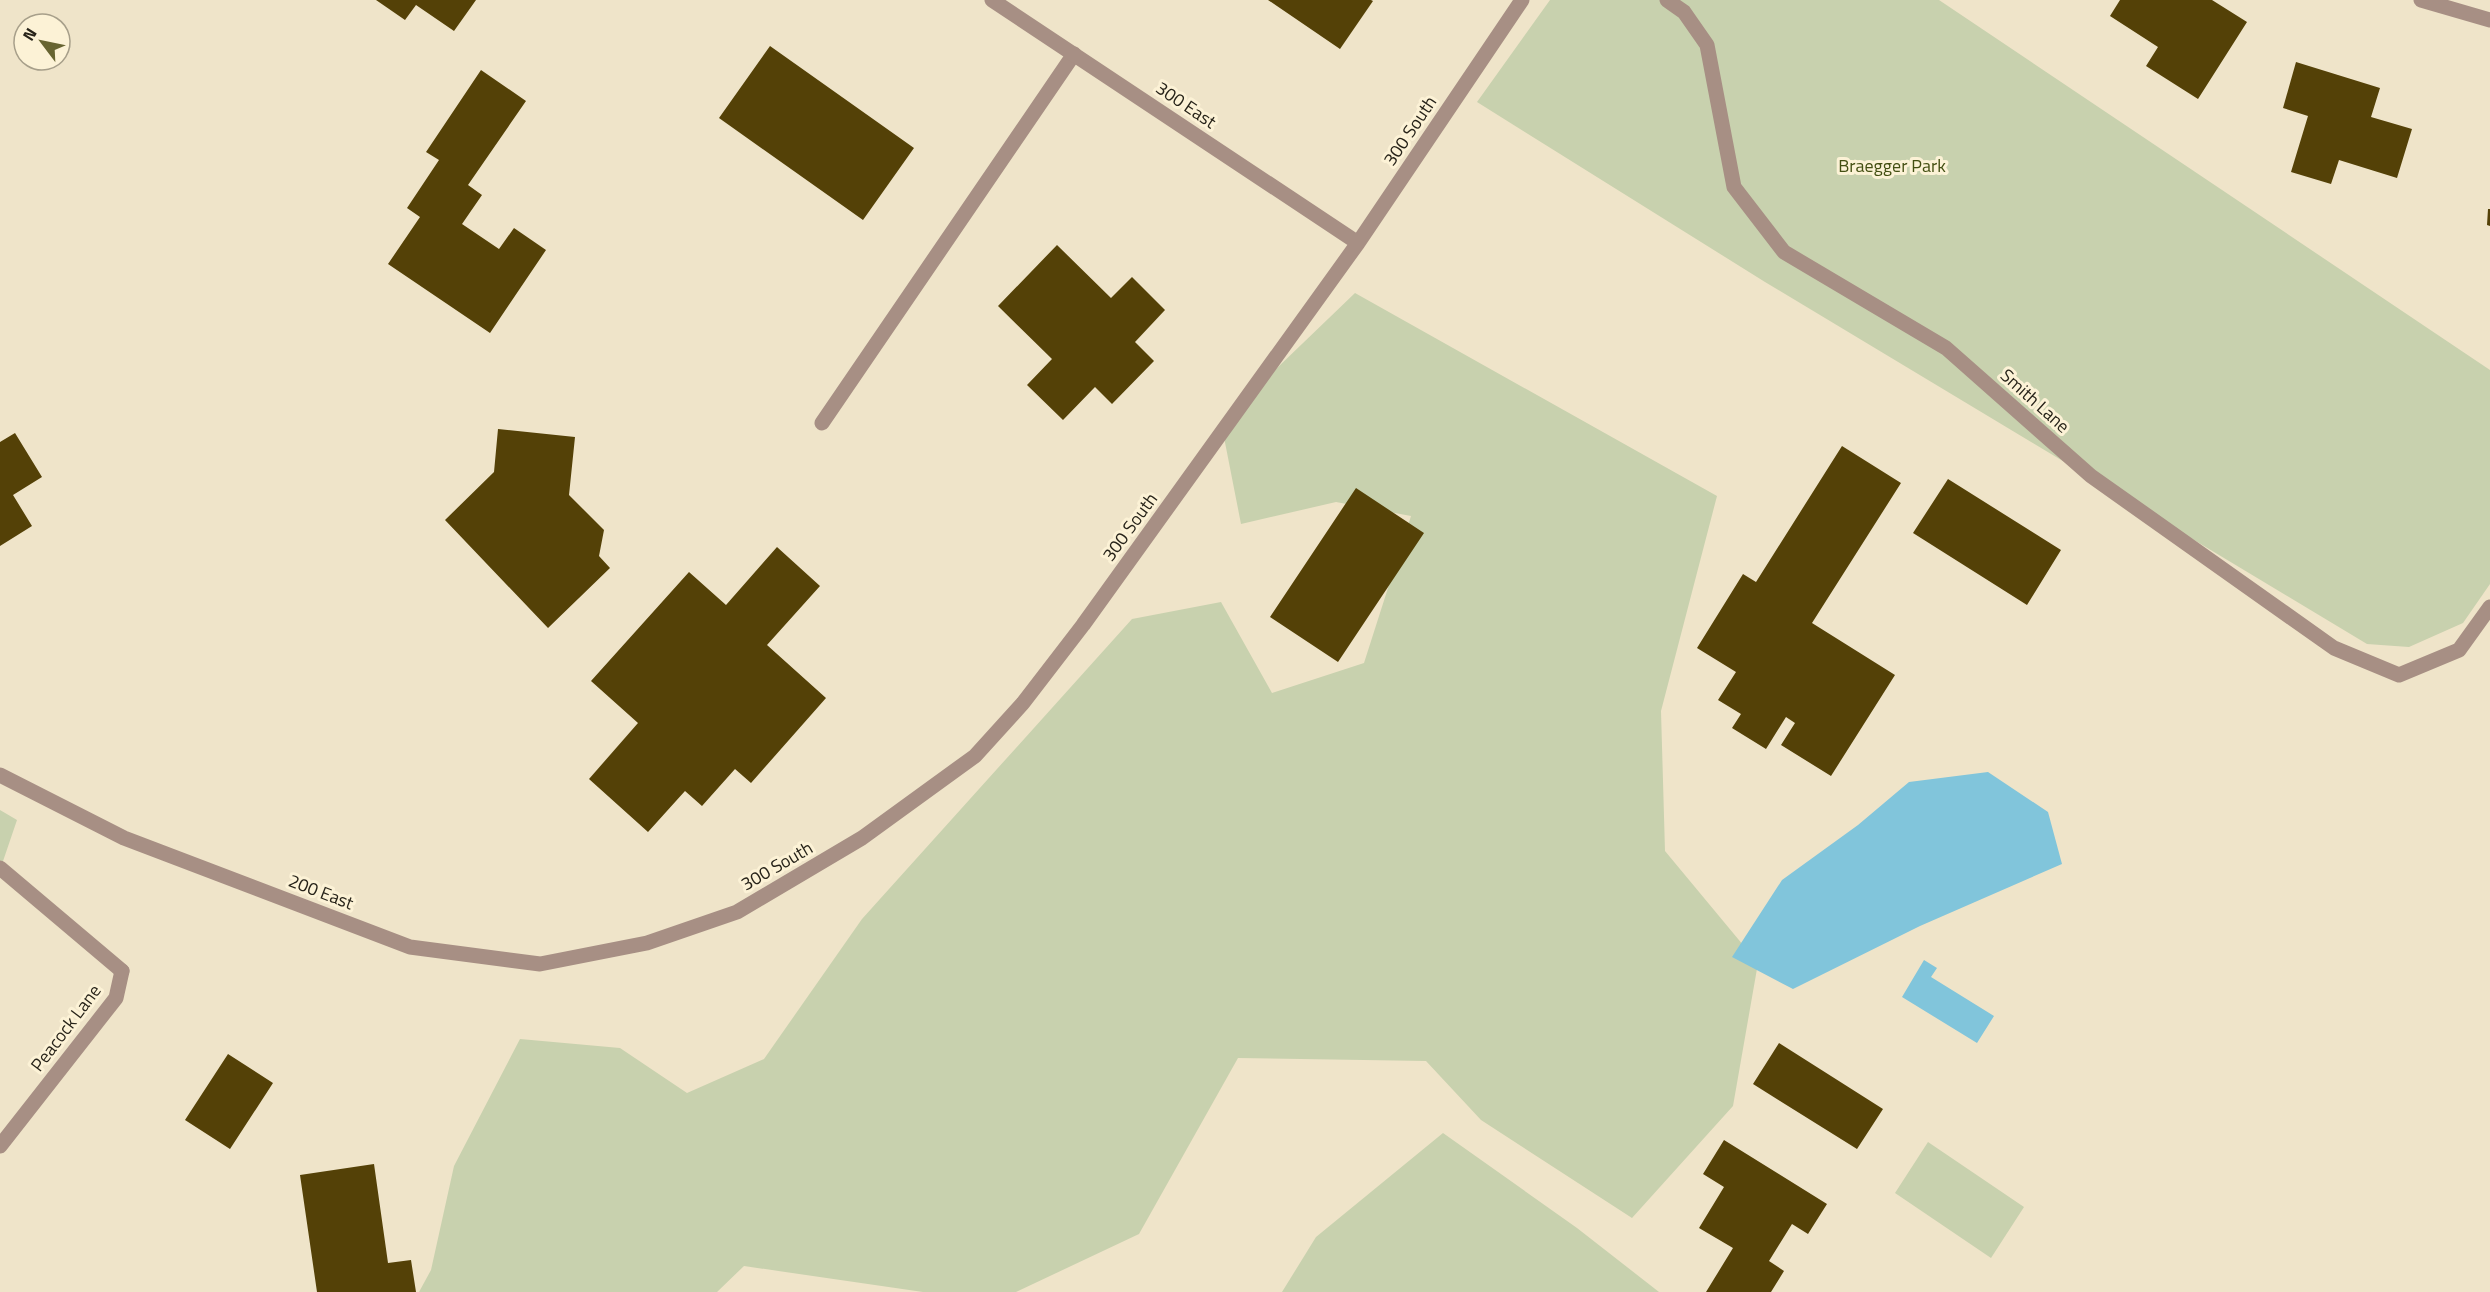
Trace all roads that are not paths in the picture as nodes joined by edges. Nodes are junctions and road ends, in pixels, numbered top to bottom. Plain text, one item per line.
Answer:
1 (992, 0) edge
2 (1522, 0) edge
3 (1667, 0) edge
4 (2421, 0) edge
5 (2490, 20) edge
6 (1074, 54) junction
7 (1358, 243) junction
8 (822, 423) dead end
9 (2490, 607) edge
10 (0, 775) edge
11 (0, 868) edge
12 (647, 943) joint
13 (0, 1146) edge

1 - 6 street, 300 East
2 - 7 street, 300 South
3 - 9 street, Smith Lane
4 - 5 street
6 - 7 street, 300 East
6 - 8 street
7 - 12 street, 300 South
10 - 12 street, 200 East
11 - 13 street, Peacock Lane

